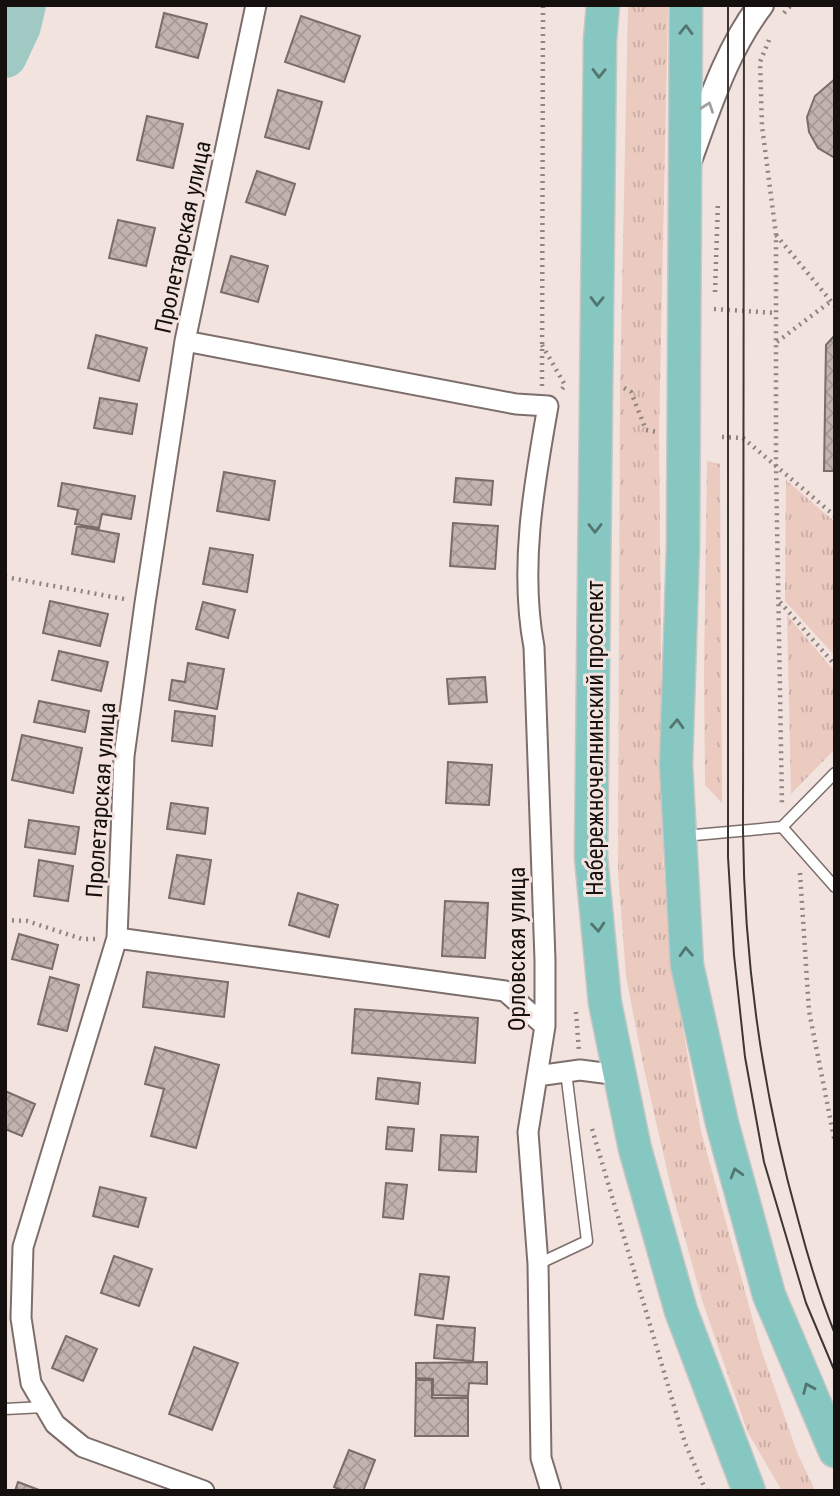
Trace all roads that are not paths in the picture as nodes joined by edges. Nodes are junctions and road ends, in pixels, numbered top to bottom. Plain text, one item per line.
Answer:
1 (256, 5) edge
2 (603, 5) edge
3 (686, 5) edge
4 (761, 5) edge
5 (684, 171) junction
6 (186, 341) junction
7 (835, 773) edge
8 (782, 827) junction
9 (680, 836) junction
10 (835, 887) edge
11 (117, 938) junction
12 (545, 1026) junction
13 (566, 1072) junction
14 (619, 1074) junction
15 (537, 1076) junction
16 (538, 1264) junction
17 (45, 1406) junction
18 (5, 1409) edge
19 (835, 1451) edge
20 (204, 1491) edge
21 (551, 1491) edge
22 (749, 1491) edge

1 - 6 street, Пролетарская улица
2 -> 14 main road, Набережночелнинский проспект
5 -> 3 main road
5 -> 4 street
9 -> 5 main road
6 - 11 street, Пролетарская улица
6 - 12 street, Орловская улица
7 - 8 lane
8 - 9 lane
8 - 10 lane
19 -> 9 main road
11 - 12 street
11 - 17 street, Пролетарская улица
12 - 15 street, Орловская улица
13 - 14 street
13 - 15 street
13 - 16 lane
14 - 22 main road, Набережночелнинский проспект
15 - 16 street, Орловская улица
16 - 21 street, Орловская улица
17 - 18 lane
17 - 20 street, Пролетарская улица

